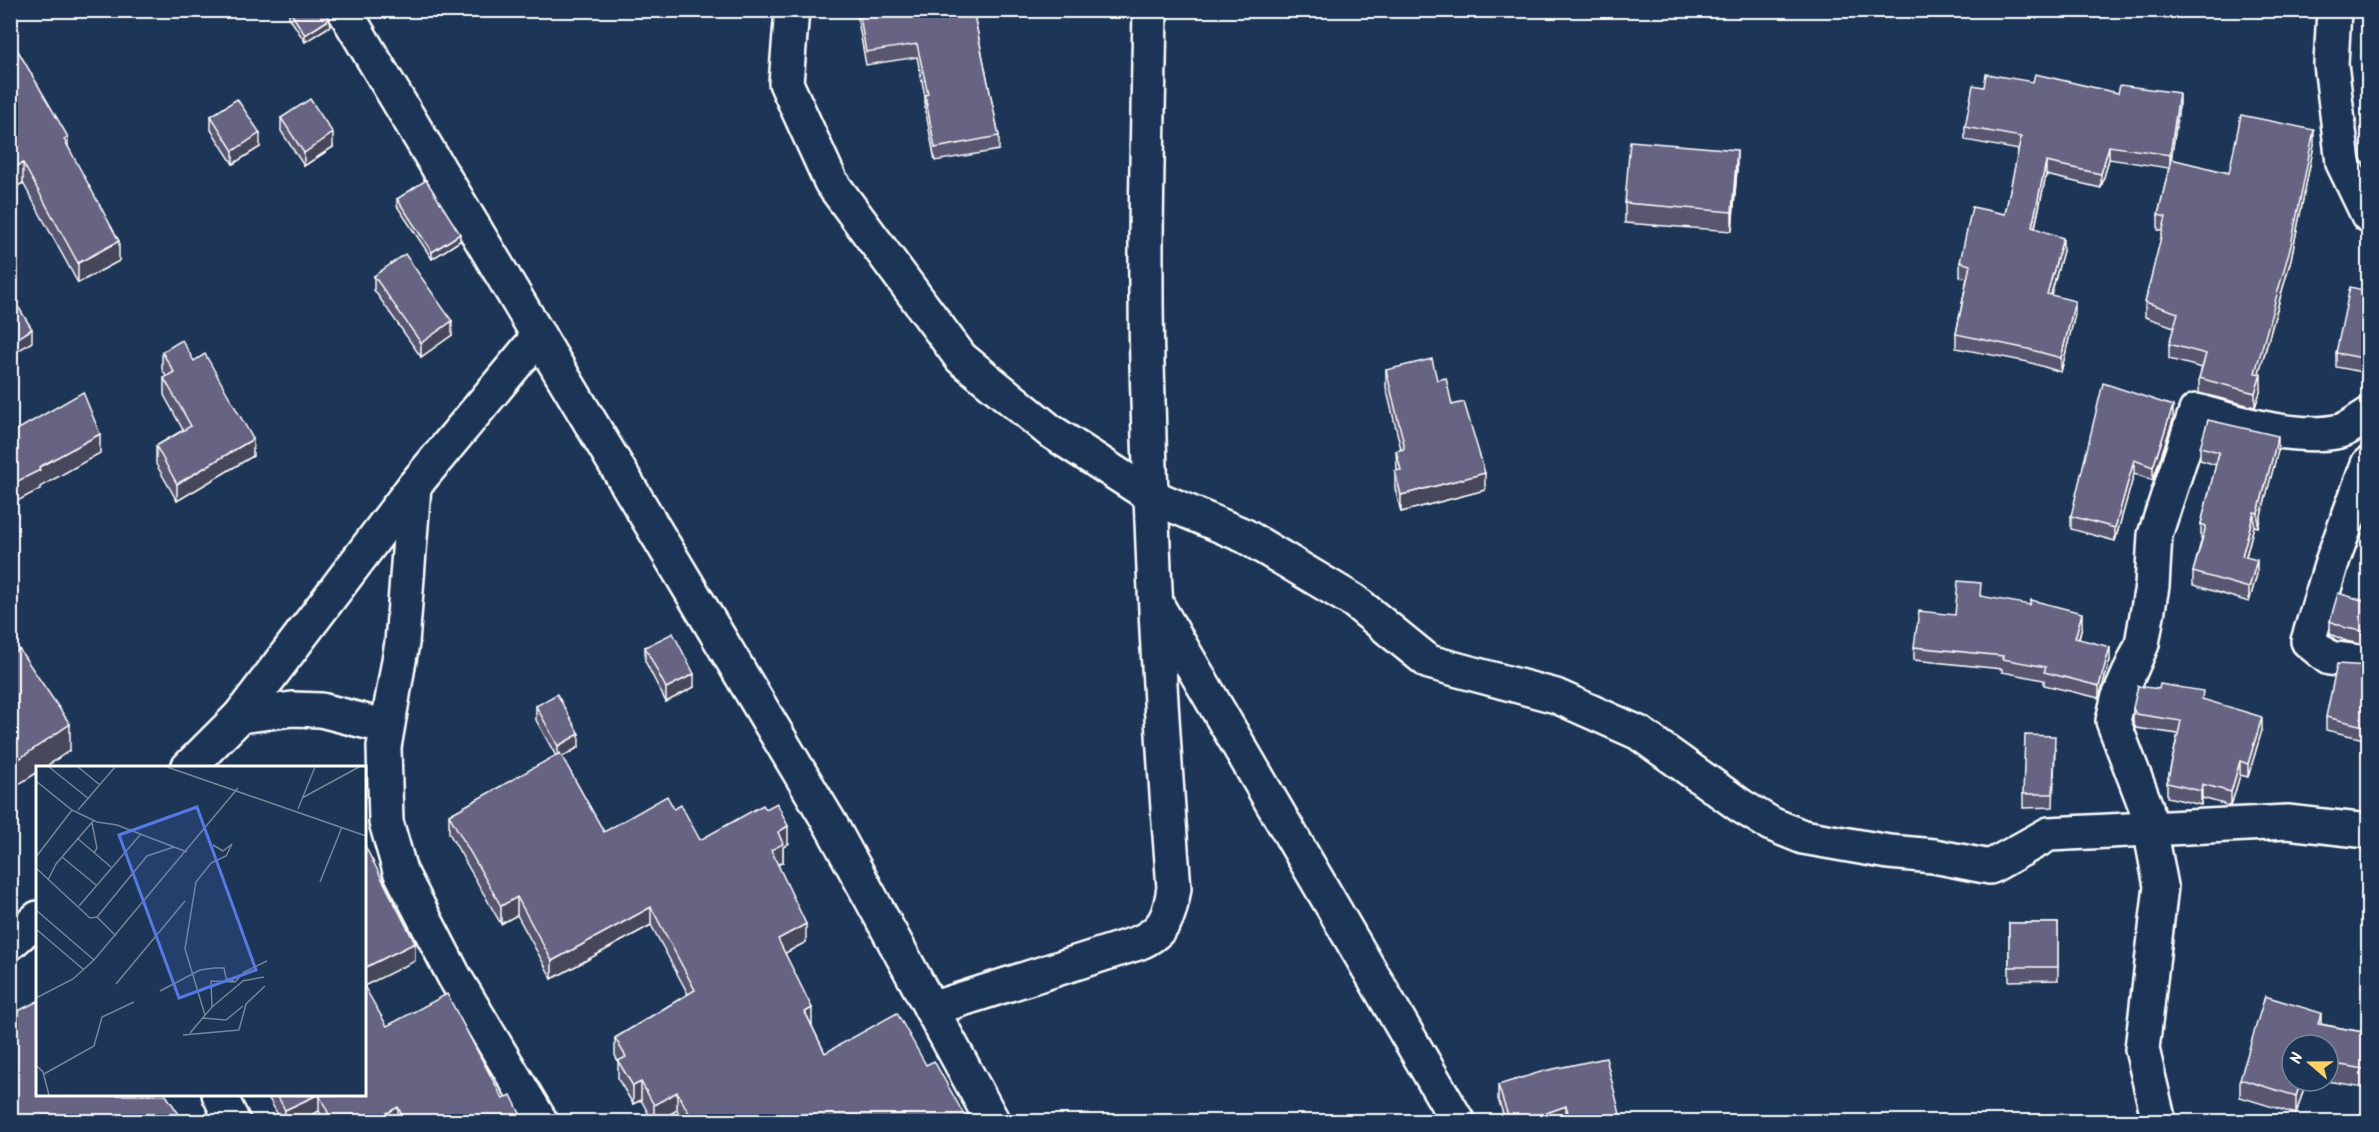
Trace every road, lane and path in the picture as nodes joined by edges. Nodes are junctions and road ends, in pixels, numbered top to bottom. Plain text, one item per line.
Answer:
1 (344, 10) edge
2 (792, 10) edge
3 (1150, 10) edge
4 (2334, 10) edge
5 (2368, 215) edge
6 (539, 336) junction
7 (2368, 415) edge
8 (2368, 464) edge
9 (414, 486) junction
10 (1151, 496) junction
11 (1154, 600) junction
12 (2368, 663) edge
13 (240, 716) junction
14 (387, 727) junction
15 (190, 766) edge
16 (2151, 829) junction
17 (2368, 831) edge
18 (36, 920) edge
19 (10, 943) edge
20 (931, 1009) junction
21 (220, 1096) edge
22 (233, 1122) edge
23 (541, 1122) edge
24 (993, 1122) edge
25 (1458, 1122) edge
26 (2159, 1122) edge

1 - 6 street
2 - 10 street
3 - 10 street
4 - 5 street
6 - 9 street
6 - 20 street
7 - 16 street
8 - 12 street
9 - 13 street
9 - 14 street
10 - 11 street
10 - 16 street
11 - 20 street
11 - 25 street
13 - 14 street
13 - 15 street
14 - 23 street
16 - 17 street
16 - 26 street
18 - 19 street
20 - 24 street
21 - 22 street

